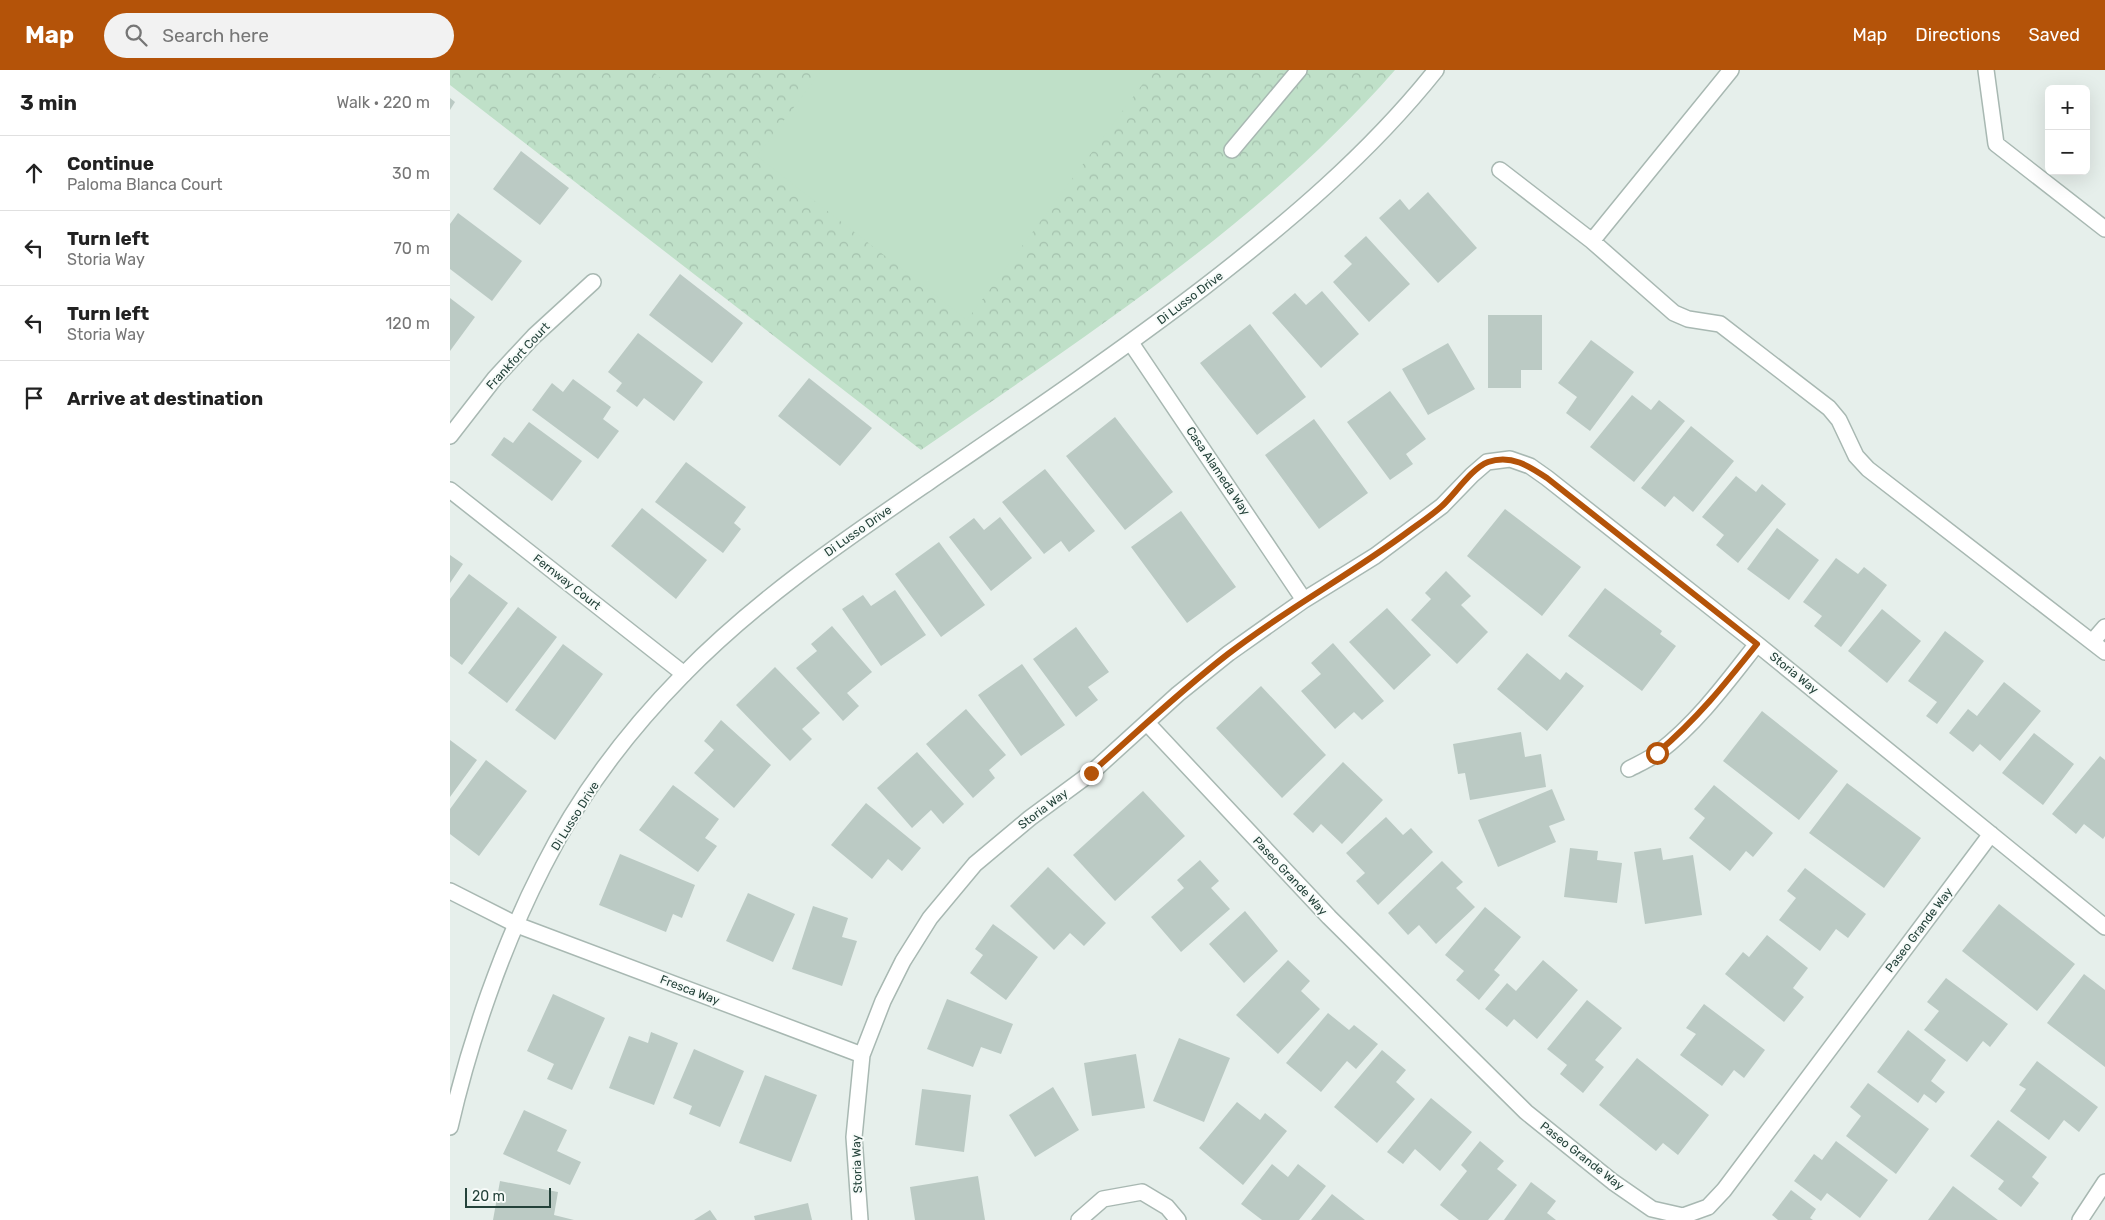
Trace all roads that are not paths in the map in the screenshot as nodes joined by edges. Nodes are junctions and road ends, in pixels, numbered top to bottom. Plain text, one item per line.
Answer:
1 (1299, 70) edge
2 (1436, 70) edge
3 (1731, 70) edge
4 (1986, 70) edge
5 (1232, 150) dead end
6 (1500, 170) dead end
7 (2105, 229) edge
8 (1592, 241) junction
9 (593, 282) dead end
10 (1131, 343) junction
11 (450, 436) edge
12 (450, 490) edge
13 (1304, 600) junction
14 (2105, 626) edge
15 (2092, 642) junction
16 (1757, 644) junction
17 (2105, 652) edge
18 (684, 674) junction
19 (1147, 723) junction
20 (1629, 770) dead end
21 (1991, 834) junction
22 (450, 891) edge
23 (517, 925) junction
24 (2105, 927) edge
25 (862, 1054) junction
26 (450, 1127) edge
27 (2105, 1182) edge
28 (860, 1220) edge
29 (1079, 1220) edge
30 (1178, 1220) edge
31 (2080, 1220) edge

1 - 5 street
2 - 10 street, Di Lusso Drive
3 - 8 street
4 - 7 street
6 - 8 street
8 - 15 street
9 - 11 street, Frankfort Court
10 - 13 street, Casa Alameda Way
10 - 18 street, Di Lusso Drive
12 - 18 street, Fernway Court
13 - 16 street, Storia Way
13 - 19 street, Storia Way
14 - 15 street
15 - 17 street
16 - 20 street
16 - 21 street, Storia Way
18 - 23 street, Di Lusso Drive
19 - 21 street, Paseo Grande Way
19 - 25 street, Storia Way
21 - 24 street, Storia Way
22 - 23 street, Fresca Way
23 - 25 street, Fresca Way
23 - 26 street, Di Lusso Drive
25 - 28 street, Storia Way
27 - 31 street
29 - 30 street

